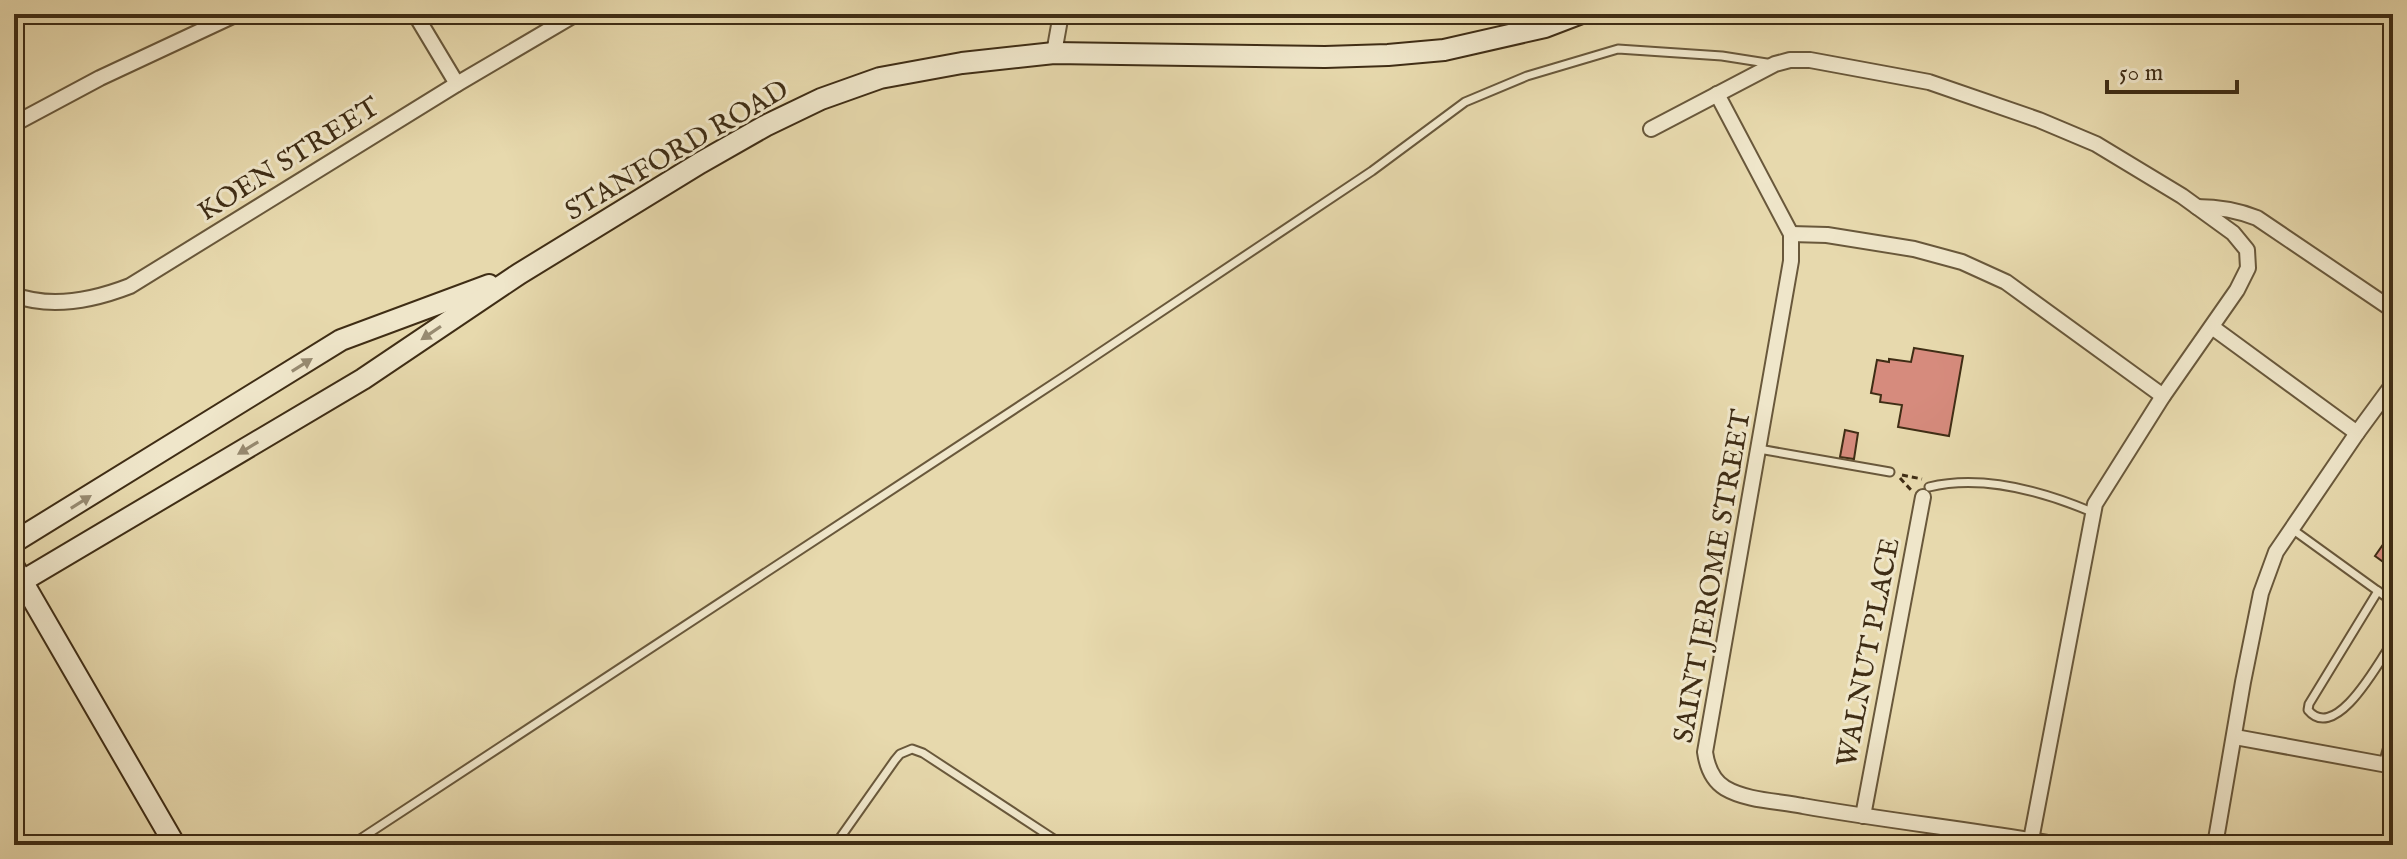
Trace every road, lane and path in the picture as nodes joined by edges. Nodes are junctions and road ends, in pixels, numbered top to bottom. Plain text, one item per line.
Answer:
1 (237, 14) edge
2 (415, 14) edge
3 (576, 14) edge
4 (1061, 14) edge
5 (1579, 14) edge
6 (1054, 53) junction
7 (1775, 64) junction
8 (457, 84) junction
9 (1717, 94) junction
10 (14, 124) edge
11 (1651, 129) dead end
12 (2197, 207) junction
13 (1791, 234) junction
14 (519, 274) junction
15 (14, 295) edge
16 (2393, 310) edge
17 (2212, 327) junction
18 (2393, 384) edge
19 (2163, 396) junction
20 (2357, 433) junction
21 (1759, 449) junction
22 (1890, 472) dead end
23 (1926, 491) junction
24 (2092, 512) junction
25 (2292, 529) junction
26 (14, 542) edge
27 (17, 578) edge
28 (2378, 591) junction
29 (2393, 602) edge
30 (2393, 641) edge
31 (2393, 729) edge
32 (2235, 737) junction
33 (2388, 765) edge
34 (1863, 816) junction
35 (2031, 840) junction
36 (1060, 843) edge
37 (175, 845) edge
38 (351, 845) edge
39 (835, 845) edge
40 (2059, 845) edge
41 (2215, 845) edge

1 - 10 street
2 - 8 street
3 - 8 street, KOEN STREET
4 - 6 street
5 - 6 main road, STANFORD ROAD
6 - 14 main road, STANFORD ROAD
7 - 9 street
7 - 12 street
7 - 38 lane
8 - 15 street, KOEN STREET
9 - 11 street
9 - 13 street
12 - 16 street
12 - 17 street
13 - 19 street
13 - 21 street, SAINT JEROME STREET
26 -> 14 main road, STANFORD ROAD
14 -> 27 main road, STANFORD ROAD
17 - 19 street
17 - 20 street
18 - 20 street
19 - 24 street
20 - 25 street
21 - 22 lane
21 - 34 street, SAINT JEROME STREET
23 - 23 path
23 - 24 lane
23 - 34 street, WALNUT PLACE
24 - 35 street
25 - 28 lane
25 - 32 street
27 - 37 main road
28 - 29 lane
28 - 30 lane
31 - 33 lane
32 - 33 street
32 - 41 street
34 - 35 street, SAINT JEROME STREET
35 - 40 street, SAINT JEROME STREET
36 - 39 lane

